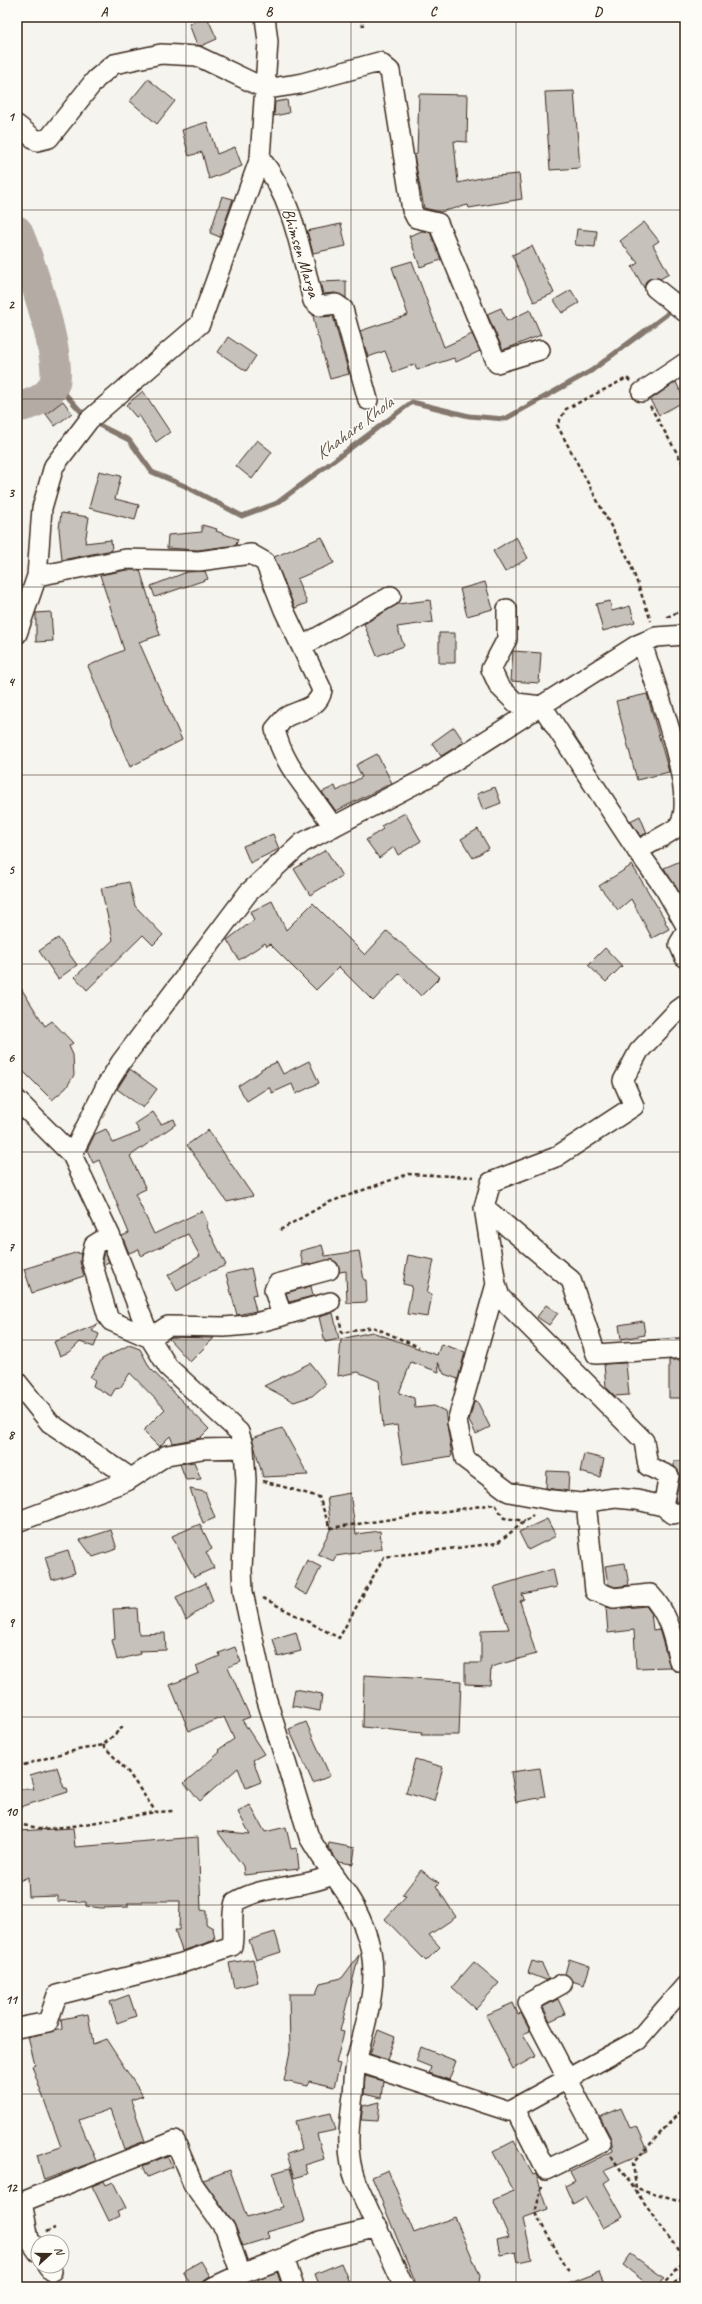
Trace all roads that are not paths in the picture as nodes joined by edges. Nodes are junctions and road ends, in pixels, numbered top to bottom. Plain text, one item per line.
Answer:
1 (265, 17) edge
2 (266, 89) junction
3 (17, 125) edge
4 (260, 158) junction
5 (658, 291) dead end
6 (682, 310) edge
7 (540, 350) dead end
8 (685, 363) edge
9 (642, 392) road end
10 (368, 400) dead end
11 (37, 576) junction
12 (391, 596) dead end
13 (507, 609) dead end
14 (17, 634) edge
15 (685, 635) edge
16 (642, 643) junction
17 (302, 646) junction
18 (542, 706) junction
19 (333, 827) junction
20 (637, 850) junction
21 (685, 924) edge
22 (685, 934) edge
23 (685, 958) edge
24 (685, 1005) edge
25 (17, 1100) edge
26 (72, 1154) junction
27 (484, 1207) junction
28 (110, 1235) junction
29 (329, 1270) dead end
30 (496, 1284) junction
31 (330, 1302) road end
32 (282, 1316) junction
33 (150, 1338) junction
34 (685, 1348) edge
35 (17, 1382) edge
36 (244, 1448) junction
37 (131, 1478) junction
38 (586, 1502) junction
39 (663, 1506) junction
40 (685, 1512) edge
41 (17, 1522) edge
42 (685, 1660) edge
43 (334, 1874) junction
44 (562, 1984) dead end
45 (685, 1986) edge
46 (17, 2028) edge
47 (356, 2061) junction
48 (568, 2080) junction
49 (515, 2109) junction
50 (20, 2202) edge
51 (378, 2227) junction
52 (30, 2242) edge
53 (284, 2258) junction
54 (241, 2274) junction
55 (213, 2287) edge
56 (294, 2287) edge
57 (404, 2287) edge

1 - 2 street
2 - 3 street
2 - 4 street
2 - 7 street
4 - 10 street, Bhimsen Marga
4 - 11 street
5 - 6 street
8 - 9 street
11 - 14 street
11 - 17 street
12 - 17 street
13 - 18 street
15 - 16 street
16 - 18 street
16 - 20 street
17 - 19 street
18 - 19 street
18 - 20 street
19 - 26 street
20 - 21 street
22 - 23 street
24 - 27 street
25 - 26 street
26 - 28 street
27 - 30 street
27 - 34 street
28 - 33 street
28 - 33 street
29 - 32 street
30 - 38 street
30 - 39 street
31 - 32 street
32 - 33 street
33 - 36 street
35 - 37 street
36 - 37 street
36 - 43 street
37 - 41 street
38 - 39 street
38 - 42 street
39 - 40 street
43 - 46 street
43 - 47 street
44 - 48 street
45 - 48 street
47 - 49 street
47 - 51 street
48 - 49 street
48 - 49 street
50 - 52 street
50 - 54 street
51 - 53 street
51 - 57 street
53 - 54 street
53 - 56 street
54 - 55 street

